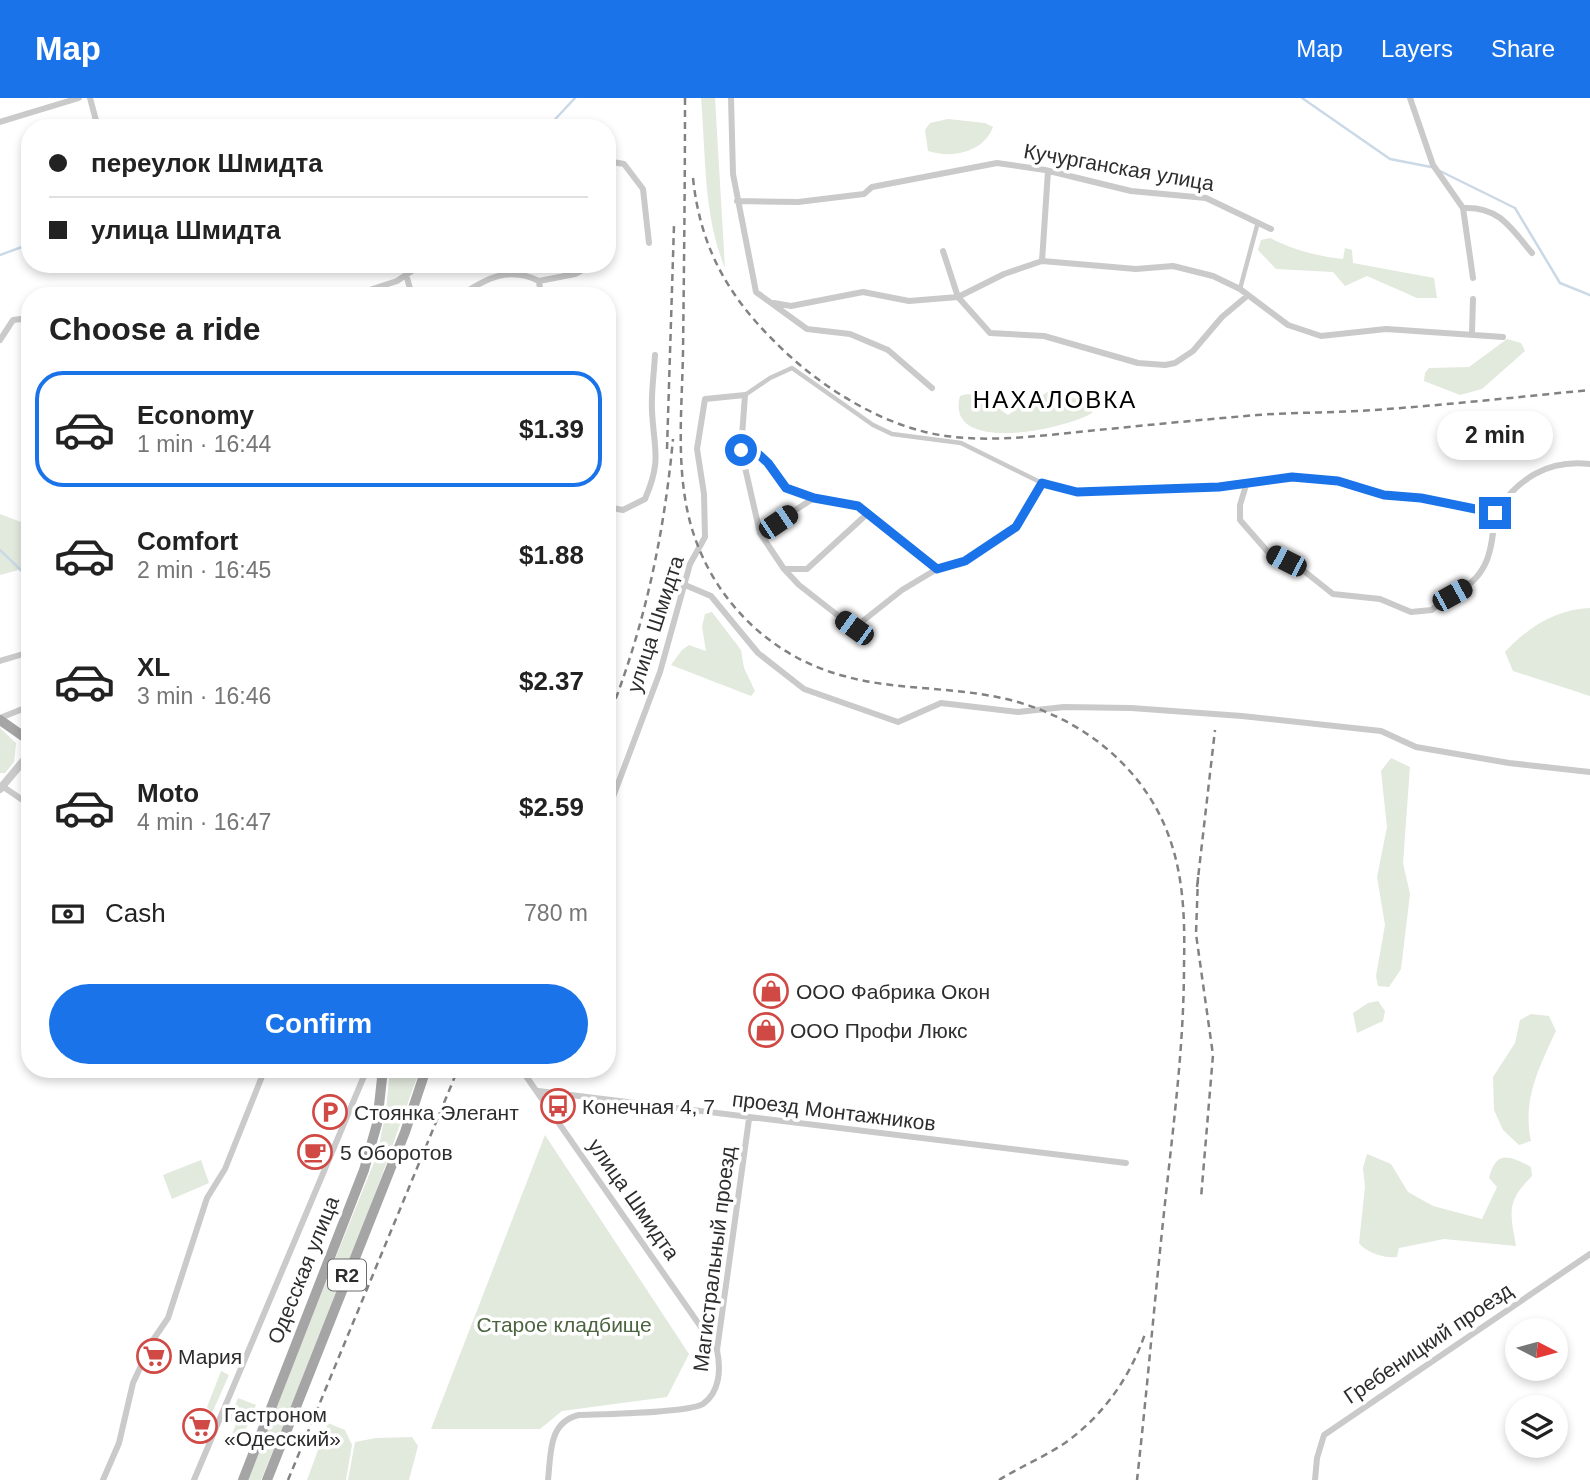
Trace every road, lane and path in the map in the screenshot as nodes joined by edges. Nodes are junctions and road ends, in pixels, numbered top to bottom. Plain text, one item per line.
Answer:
1 (79, 98) edge
2 (90, 98) edge
3 (731, 98) edge
4 (1410, 98) edge
5 (96, 119) edge
6 (0, 122) edge
7 (616, 163) edge
8 (1048, 171) junction
9 (737, 201) junction
10 (1463, 208) junction
11 (1258, 221) junction
12 (1271, 229) dead end
13 (649, 243) dead end
14 (943, 251) dead end
15 (1532, 253) dead end
16 (1042, 261) junction
17 (516, 273) edge
18 (522, 273) edge
19 (577, 273) edge
20 (406, 274) joint
21 (1473, 278) dead end
22 (538, 281) junction
23 (379, 287) edge
24 (410, 287) edge
25 (473, 287) edge
26 (539, 287) edge
27 (1240, 289) junction
28 (1247, 296) junction
29 (958, 297) junction
30 (1473, 299) dead end
31 (774, 303) junction
32 (21, 319) edge
33 (1469, 334) junction
34 (1503, 337) dead end
35 (0, 340) edge
36 (655, 355) dead end
37 (932, 388) dead end
38 (745, 396) junction
39 (743, 440) junction
40 (1590, 464) edge
41 (1247, 482) junction
42 (1042, 483) junction
43 (814, 498) junction
44 (616, 509) edge
45 (1495, 513) junction
46 (867, 514) junction
47 (760, 533) junction
48 (784, 569) junction
49 (937, 569) junction
50 (685, 585) junction
51 (21, 655) edge
52 (0, 661) edge
53 (21, 710) edge
54 (0, 719) edge
55 (21, 734) edge
56 (21, 764) edge
57 (1590, 772) edge
58 (1, 787) edge
59 (616, 789) edge
60 (21, 799) edge
61 (261, 1078) edge
62 (363, 1078) edge
63 (382, 1078) edge
64 (423, 1078) edge
65 (528, 1078) edge
66 (538, 1091) junction
67 (749, 1119) junction
68 (1126, 1163) dead end
69 (1590, 1254) edge
70 (718, 1350) junction
71 (103, 1480) edge
72 (194, 1480) edge
73 (243, 1480) edge
74 (267, 1480) edge
75 (548, 1480) edge
76 (1315, 1480) edge

1 - 6 street
2 - 5 street
3 - 9 street
4 - 10 street
7 - 13 street
8 - 9 street, Кучурганская улица
8 - 11 street, Кучурганская улица
8 - 16 street
9 - 31 street
10 - 15 street
10 - 21 street
11 - 12 street, Кучурганская улица
11 - 27 street
14 - 29 street
16 - 27 street
16 - 29 street
17 - 25 street
18 - 22 street
19 - 22 street
20 - 23 street
20 - 24 street
22 - 26 street
27 - 28 street
28 - 29 street
28 - 33 street
29 - 31 street
30 - 33 street
31 - 37 street
32 - 35 street
33 - 34 street
36 - 44 street
38 - 39 street
38 - 42 street
38 - 50 street, улица Шмидта
39 - 43 street
39 - 47 street
40 - 45 street
41 - 42 street
41 - 45 street
41 - 45 street
42 - 49 street
43 - 46 street
43 - 47 street
46 - 48 street
46 - 49 street
47 - 48 street
48 - 49 street
50 - 57 street
50 - 59 street, улица Шмидта
51 - 52 street
53 - 54 street
54 - 55 main road
56 - 58 street
58 - 60 street
61 - 71 street
62 - 72 street
63 - 73 main road, Одесская улица / R2
64 - 74 main road, Одесская улица / R2
65 - 66 street, улица Шмидта
66 - 67 street, проезд Монтажников
66 - 70 street, улица Шмидта
67 - 68 street, проезд Монтажников
67 - 70 street, Магистральный проезд
69 - 76 street, Гребеницкий проезд
70 - 75 street, Магистральный проезд

